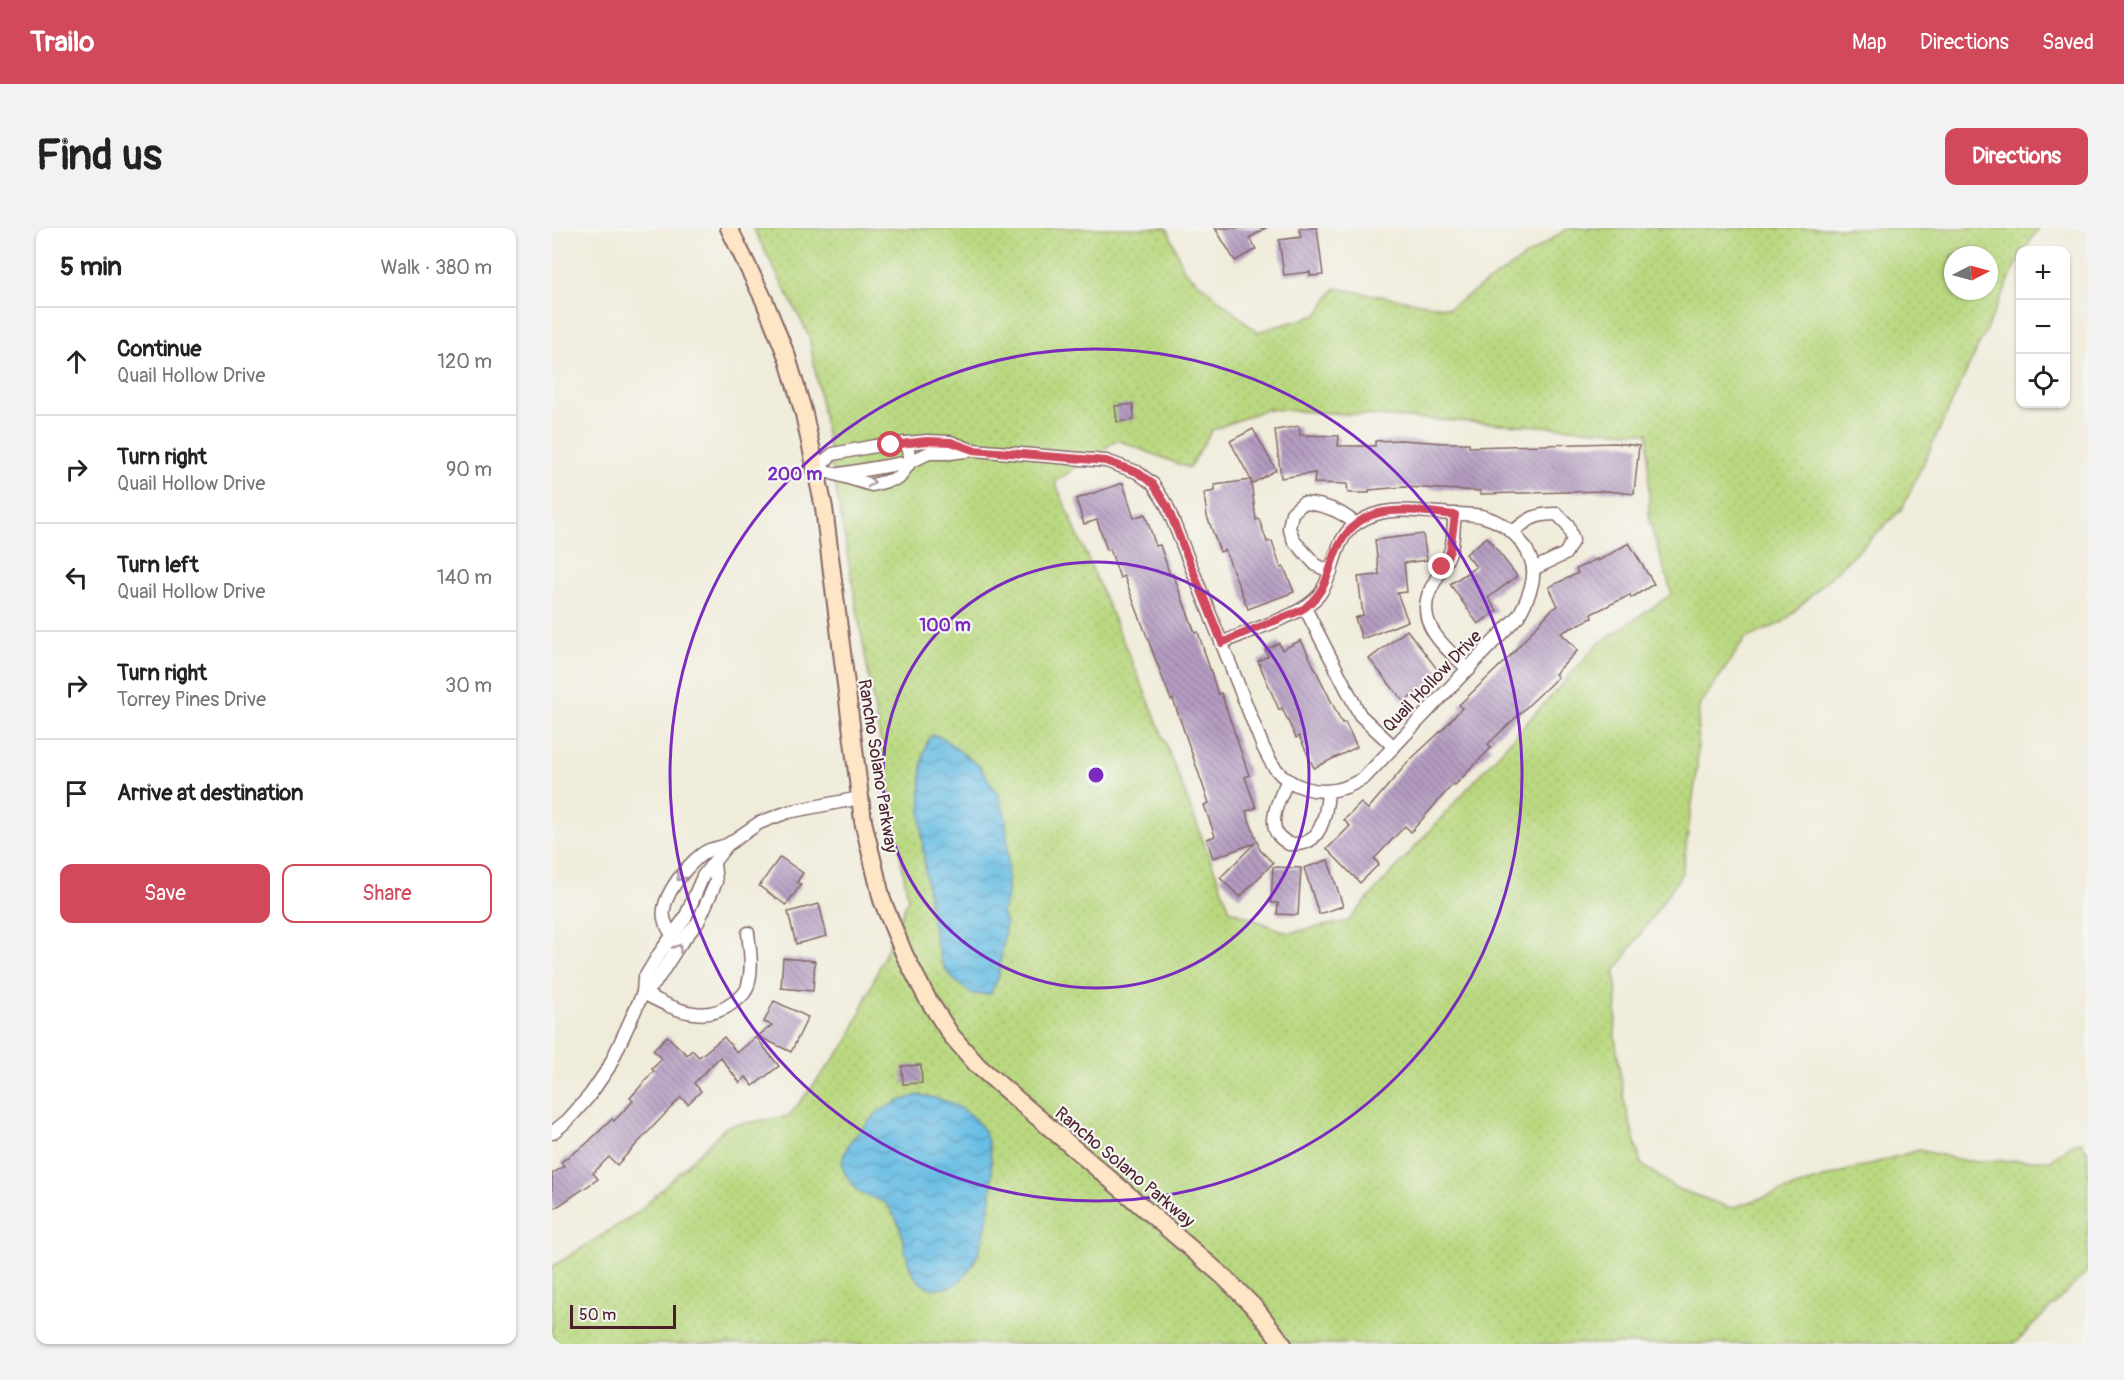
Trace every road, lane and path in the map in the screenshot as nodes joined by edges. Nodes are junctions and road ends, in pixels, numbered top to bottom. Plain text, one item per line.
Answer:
1 (729, 228) edge
2 (907, 444) junction
3 (973, 450) junction
4 (910, 462) junction
5 (815, 468) junction
6 (1455, 515) junction
7 (1356, 524) junction
8 (1513, 532) junction
9 (1533, 569) junction
10 (1331, 572) junction
11 (1305, 608) junction
12 (1222, 643) junction
13 (1468, 670) junction
14 (1394, 747) junction
15 (1288, 780) junction
16 (1328, 791) junction
17 (860, 798) junction
18 (727, 845) junction
19 (714, 864) junction
20 (748, 933) dead end
21 (672, 935) junction
22 (643, 993) junction
23 (552, 1133) edge
24 (1283, 1344) edge

1 - 5 street, Rancho Solano Parkway
2 - 3 street
2 - 4 street
2 - 5 street
3 - 4 street
3 - 12 street
5 -> 4 street
5 - 17 street, Rancho Solano Parkway
6 - 7 street
6 - 8 street
6 - 13 street
7 - 10 street
7 - 10 street
8 - 9 street
8 - 9 street
9 - 13 street, Quail Hollow Drive
10 - 11 street
11 - 12 street
11 - 14 street
12 - 15 street
13 - 14 street, Quail Hollow Drive
14 - 16 street, Quail Hollow Drive
15 - 16 street, Quail Hollow Drive
15 - 16 street
17 - 18 street
17 - 24 street, Rancho Solano Parkway
18 - 19 street
18 -> 21 street
19 - 21 street
22 -> 19 street
20 - 22 street
21 - 22 street
22 - 23 street

